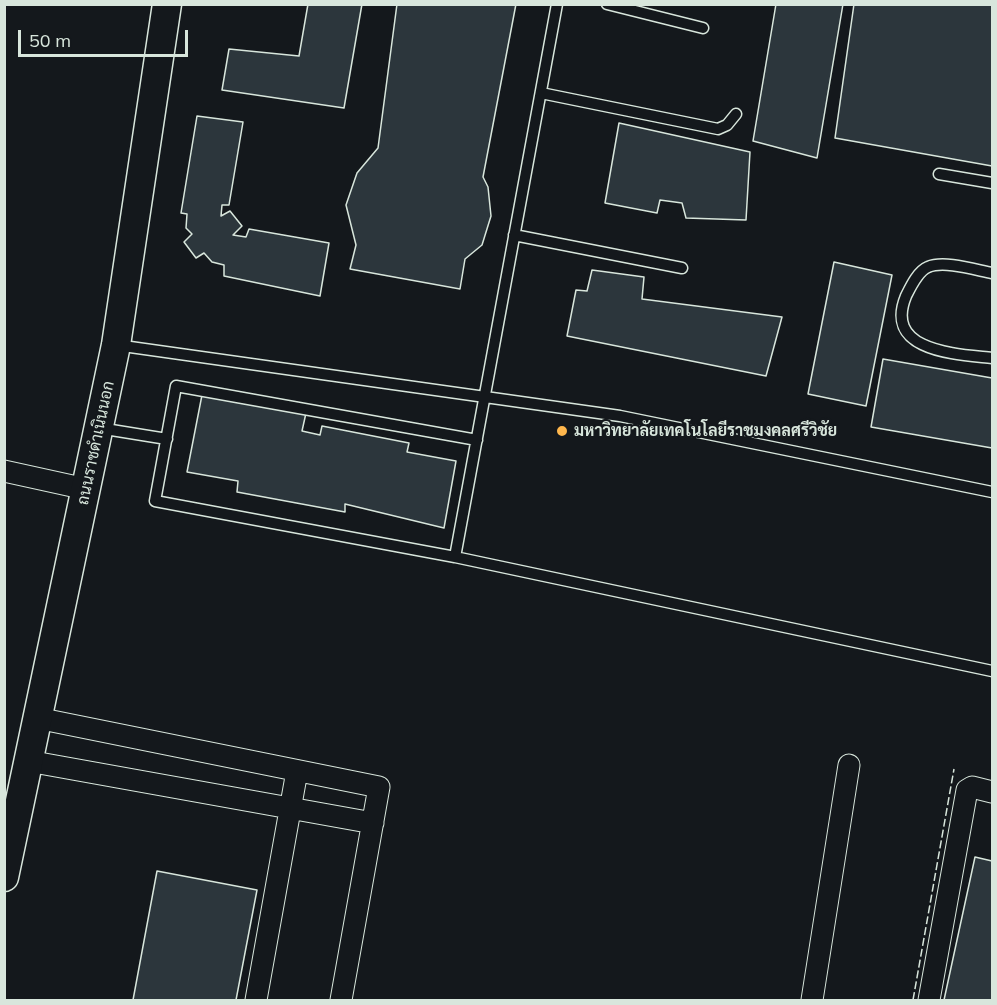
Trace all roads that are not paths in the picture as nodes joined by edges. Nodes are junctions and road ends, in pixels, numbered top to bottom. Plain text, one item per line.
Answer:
1 (167, 4) edge
2 (557, 4) edge
3 (607, 4) edge
4 (703, 28) dead end
5 (541, 93) junction
6 (736, 114) dead end
7 (939, 174) dead end
8 (993, 183) edge
9 (514, 235) junction
10 (682, 268) dead end
11 (993, 273) edge
12 (116, 345) junction
13 (993, 358) edge
14 (485, 398) junction
15 (99, 428) junction
16 (167, 439) junction
17 (477, 440) junction
18 (4, 471) edge
19 (86, 489) junction
20 (993, 492) edge
21 (454, 557) junction
22 (993, 671) edge
23 (37, 718) junction
24 (28, 761) junction
25 (849, 765) dead end
26 (297, 771) junction
27 (993, 792) edge
28 (290, 808) junction
29 (373, 823) junction
30 (4, 877) edge
31 (256, 1000) edge
32 (341, 1000) edge
33 (812, 1000) edge
34 (929, 1000) edge

1 - 12 street, ถนนราชดำเนินนอก
2 - 5 lane
3 - 4 lane
5 - 6 lane
5 - 9 lane
7 - 8 lane
9 - 10 lane
9 - 14 lane
11 - 13 lane
12 - 14 lane
12 - 15 street, ถนนราชดำเนินนอก
14 - 17 lane
14 - 20 lane
15 - 16 lane
15 - 19 street, ถนนราชดำเนินนอก
16 - 17 lane
16 - 21 lane
17 - 21 lane
18 - 19 street
19 - 23 street, ถนนราชดำเนินนอก
21 - 22 lane
23 - 24 street, ถนนราชดำเนินนอก
23 - 26 street
24 - 28 street
24 - 30 street, ถนนราชดำเนินนอก
25 - 33 street
26 - 28 street
26 - 29 street
27 - 34 street
28 - 29 street
28 - 31 street
29 - 32 street

